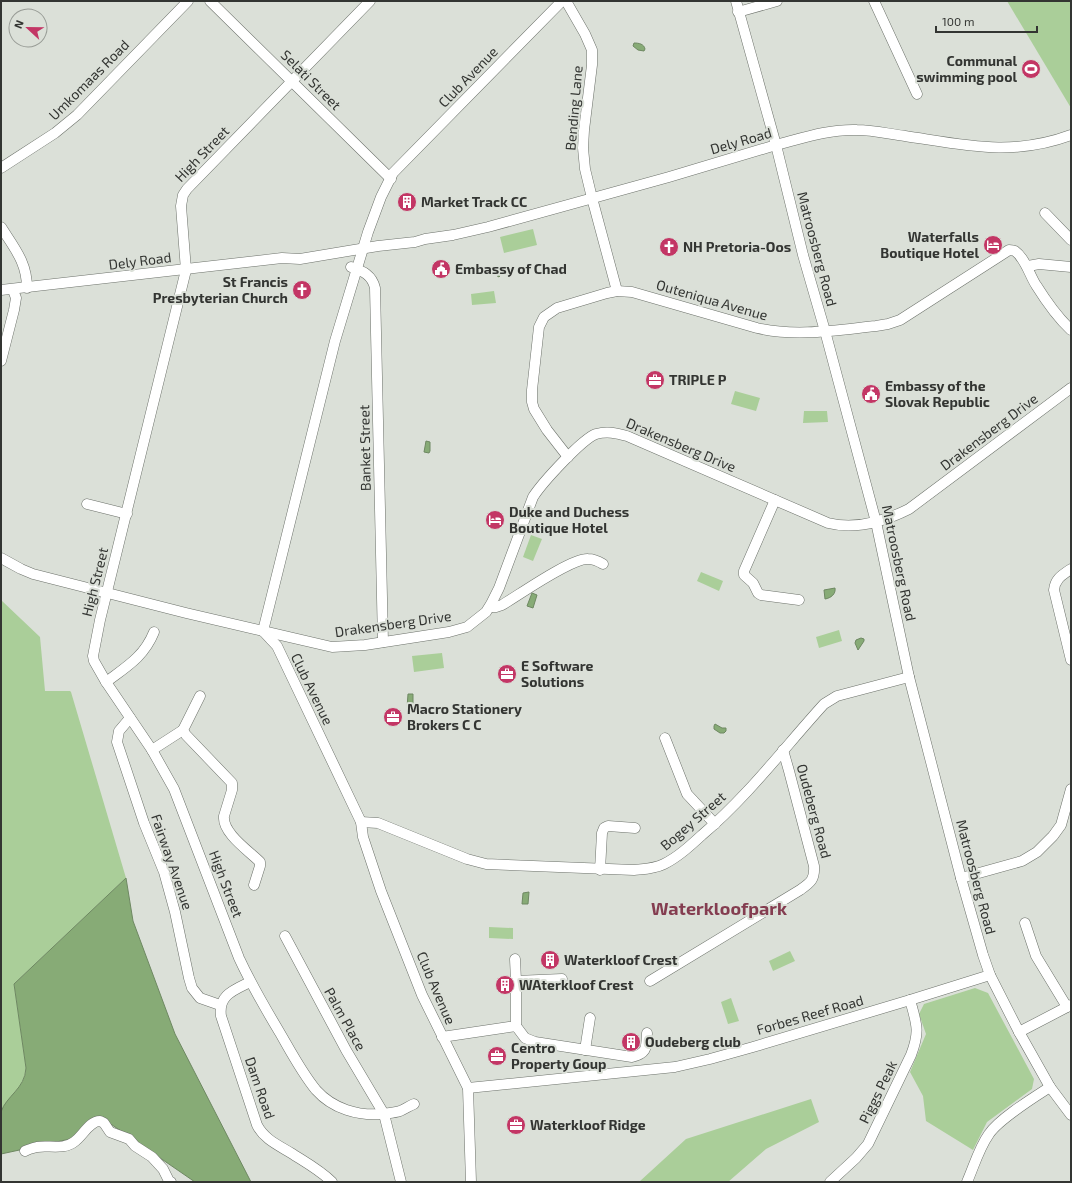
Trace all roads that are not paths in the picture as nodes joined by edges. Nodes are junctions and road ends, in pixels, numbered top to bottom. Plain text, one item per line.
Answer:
1 (188, 1) edge
2 (210, 1) edge
3 (370, 1) edge
4 (562, 1) edge
5 (566, 1) edge
6 (736, 1) edge
7 (777, 1) edge
8 (874, 1) edge
9 (738, 12) junction
10 (292, 81) junction
11 (916, 94) dead end
12 (1071, 135) edge
13 (776, 145) junction
14 (1, 168) edge
15 (391, 176) junction
16 (592, 198) junction
17 (1045, 213) dead end
18 (1, 227) edge
19 (1071, 240) edge
20 (360, 245) junction
21 (1028, 266) junction
22 (1071, 267) edge
23 (353, 268) junction
24 (186, 270) junction
25 (27, 288) junction
26 (1, 290) edge
27 (13, 290) junction
28 (617, 291) junction
29 (1071, 330) edge
30 (825, 331) junction
31 (1, 361) edge
32 (1071, 388) edge
33 (568, 457) junction
34 (775, 500) junction
35 (87, 504) dead end
36 (127, 514) junction
37 (876, 522) junction
38 (1, 558) edge
39 (603, 564) dead end
40 (1071, 569) edge
41 (107, 594) junction
42 (799, 600) dead end
43 (490, 607) junction
44 (263, 631) junction
45 (154, 632) dead end
46 (293, 638) junction
47 (383, 642) junction
48 (277, 646) junction
49 (1071, 660) edge
50 (909, 678) junction
51 (106, 682) junction
52 (200, 696) dead end
53 (130, 718) junction
54 (183, 730) junction
55 (665, 738) dead end
56 (152, 750) junction
57 (783, 750) junction
58 (1071, 789) edge
59 (360, 822) junction
60 (715, 824) junction
61 (635, 828) dead end
62 (600, 870) junction
63 (961, 878) junction
64 (254, 886) dead end
65 (1025, 923) dead end
66 (285, 936) dead end
67 (515, 959) dead end
68 (990, 975) junction
69 (562, 979) dead end
70 (516, 981) junction
71 (650, 981) dead end
72 (250, 982) junction
73 (910, 1000) junction
74 (220, 1005) junction
75 (1069, 1006) edge
76 (590, 1018) dead end
77 (516, 1026) junction
78 (1019, 1032) junction
79 (647, 1033) dead end
80 (442, 1037) junction
81 (585, 1050) junction
82 (1050, 1087) junction
83 (468, 1088) junction
84 (414, 1104) dead end
85 (384, 1114) junction
86 (1071, 1115) edge
87 (24, 1151) dead end
88 (171, 1182) edge
89 (332, 1182) edge
90 (401, 1182) edge
91 (471, 1182) edge
92 (830, 1182) edge
93 (967, 1182) edge

1 - 14 street, Umkomaas Road
2 - 10 street, Selati Street
3 - 10 street, High Street
4 - 15 street, Club Avenue
5 - 16 street, Bending Lane
6 - 9 street, Matroosberg Road
7 - 9 street
8 - 11 street
9 - 13 street, Matroosberg Road
10 - 15 street, Selati Street
10 - 24 street, High Street
12 - 13 street, Dely Road
13 - 16 street, Dely Road
13 - 30 street, Matroosberg Road
15 - 20 street, Club Avenue
16 - 20 street, Dely Road
16 - 28 street, Bending Lane
17 - 19 street
18 - 25 street
20 - 23 street, Club Avenue
20 - 24 street, Dely Road
21 - 22 street
21 - 29 street
21 - 30 street, Outeniqua Avenue
23 - 44 street, Club Avenue
23 - 47 street, Banket Street
24 - 25 street, Dely Road
24 - 36 street, High Street
25 - 27 street, Dely Road
26 - 27 street, Dely Road
27 - 31 street
28 - 30 street, Outeniqua Avenue
28 - 33 street, Outeniqua Avenue
30 - 37 street, Matroosberg Road
32 - 37 street, Drakensberg Drive
33 - 34 street, Drakensberg Drive
33 - 43 street, Drakensberg Drive
34 - 37 street, Drakensberg Drive
34 - 42 street
35 - 36 street
36 - 41 street, High Street
37 - 50 street, Matroosberg Road
38 - 41 street, Drakensberg Drive
39 - 43 street
40 - 49 street
41 - 44 street, Drakensberg Drive
41 - 51 street, High Street
43 - 47 street, Drakensberg Drive
44 - 46 street, Drakensberg Drive
44 - 48 street, Club Avenue
45 - 51 street
46 - 47 street, Drakensberg Drive
46 - 48 street
48 - 59 street, Club Avenue
50 - 57 street, Bogey Street
50 - 63 street, Matroosberg Road
51 - 53 street, High Street
52 - 54 street
53 - 56 street, High Street
53 - 74 street, Fairway Avenue
54 - 56 street
54 - 64 street
55 - 60 street
56 - 72 street, High Street
57 - 60 street, Bogey Street
57 - 71 street, Oudeberg Road
58 - 63 street
59 - 62 street, Bogey Street
59 - 80 street, Club Avenue
60 - 62 street, Bogey Street
61 - 62 street
63 - 68 street, Matroosberg Road
65 - 75 street
66 - 85 street, Palm Place
67 - 70 street
68 - 73 street, Forbes Reef Road
68 - 78 street, Matroosberg Road
69 - 70 street
70 - 77 street
72 - 74 street
72 - 85 street, High Street
73 - 83 street, Forbes Reef Road
73 - 92 street, Piggs Peak
74 - 89 street, Dam Road
75 - 78 street
76 - 81 street
77 - 80 street, Club Avenue
77 - 81 street
78 - 82 street, Matroosberg Road
79 - 81 street
80 - 83 street, Club Avenue
82 - 86 street, Matroosberg Road
82 - 93 street
83 - 91 street, Club Avenue
84 - 85 street, High Street
85 - 90 street, Palm Place
87 - 88 street

